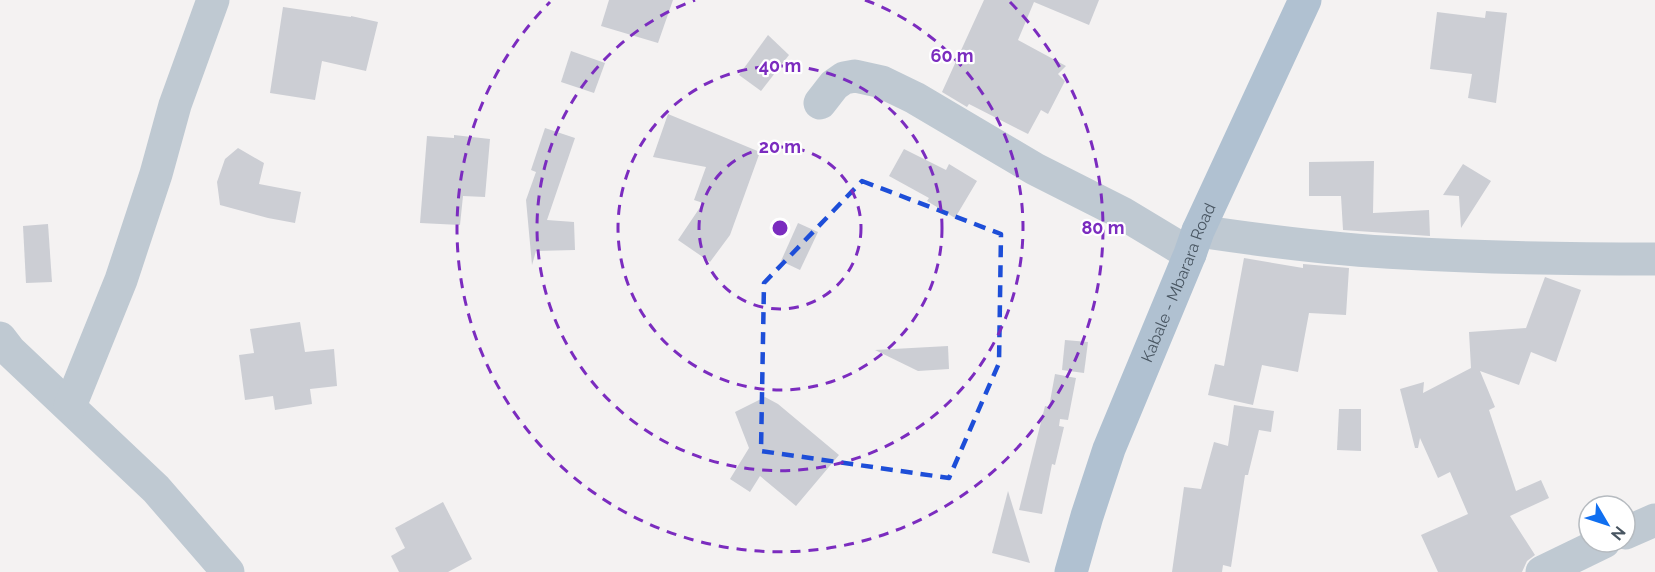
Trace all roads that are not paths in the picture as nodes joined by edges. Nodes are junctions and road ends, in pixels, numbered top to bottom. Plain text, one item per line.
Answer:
1 (213, 0) edge
2 (1305, 0) edge
3 (820, 103) dead end
4 (1194, 243) junction
5 (1655, 259) edge
6 (3, 346) edge
7 (70, 406) junction
8 (1655, 520) edge
9 (1637, 528) edge
10 (1579, 554) edge
11 (228, 572) edge
12 (1071, 572) edge
13 (1542, 572) edge

1 - 7 street
2 - 4 main road, Kabale - Mbarara Road
3 - 4 street
4 - 5 street
4 - 12 main road, Kabale - Mbarara Road
6 - 7 street
7 - 11 street
8 - 9 street
10 - 13 street

